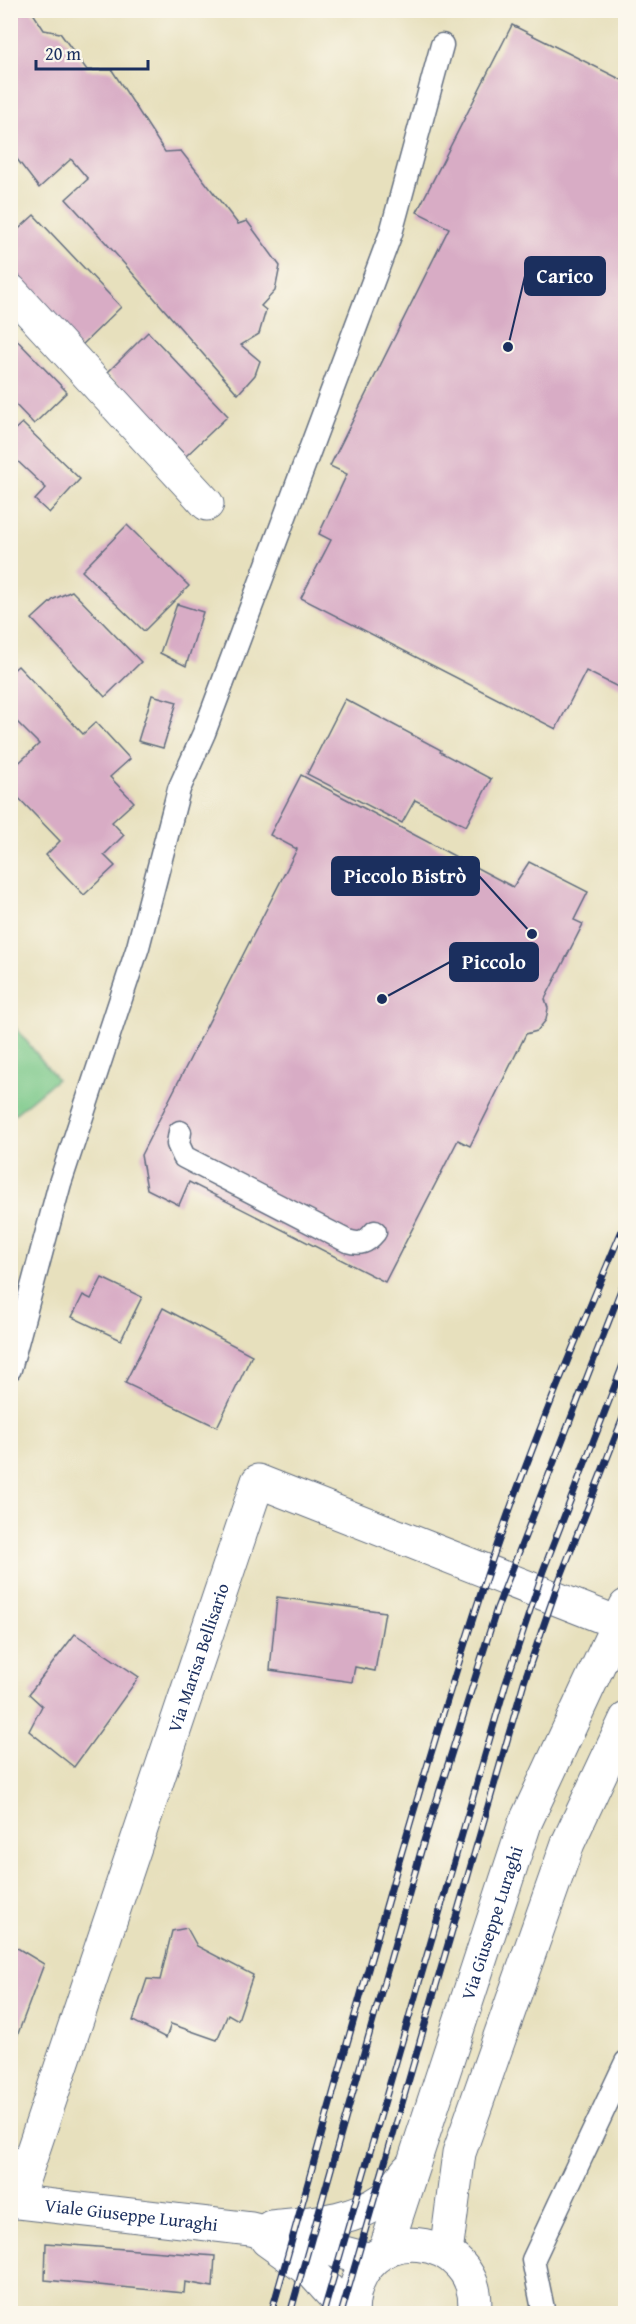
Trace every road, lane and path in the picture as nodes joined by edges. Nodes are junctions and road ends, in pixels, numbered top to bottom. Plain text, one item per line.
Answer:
1 (442, 45) dead end
2 (10, 290) edge
3 (207, 504) dead end
4 (180, 1132) dead end
5 (375, 1232) dead end
6 (10, 1369) edge
7 (622, 1615) edge
8 (626, 1719) edge
9 (626, 2062) edge
10 (414, 2161) junction
11 (13, 2201) edge
12 (251, 2229) junction
13 (446, 2253) junction
14 (378, 2255) junction
15 (351, 2313) edge
16 (474, 2313) edge
17 (544, 2313) edge

1 - 6 lane
2 - 3 street
4 - 5 lane
7 - 10 street, Via Giuseppe Luraghi
7 - 11 street, Via Marisa Bellisario
8 - 13 street
9 - 17 lane
10 - 12 street, Viale Giuseppe Luraghi
10 - 14 street, Via Giuseppe Luraghi
11 - 12 street, Viale Giuseppe Luraghi
12 - 14 street, Viale Giuseppe Luraghi
12 - 15 street, Viale Giuseppe Luraghi
13 - 14 street
13 - 16 street
14 - 15 street, Via Giuseppe Luraghi

